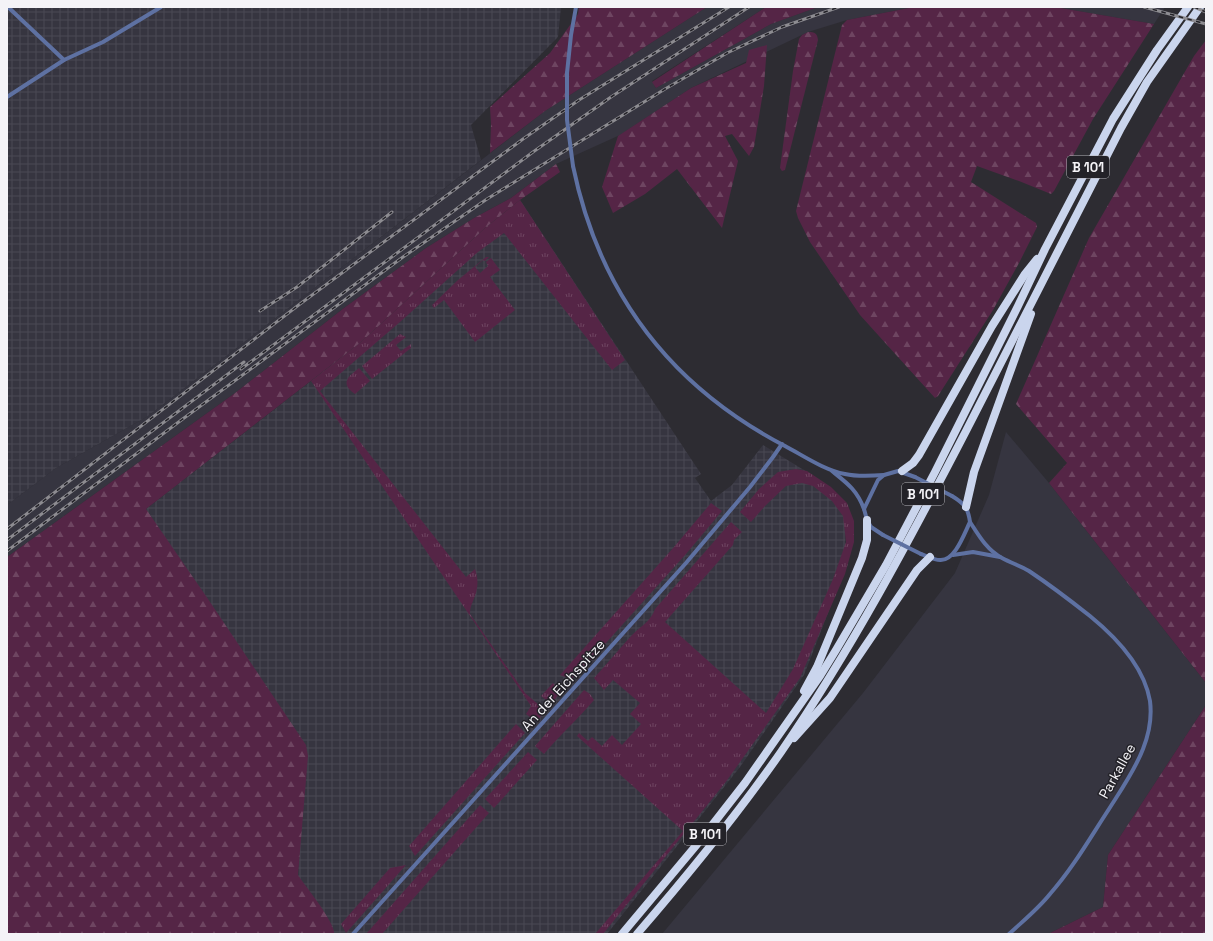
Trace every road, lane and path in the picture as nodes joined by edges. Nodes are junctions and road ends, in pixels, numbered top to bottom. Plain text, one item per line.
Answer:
1 (8, 7) edge
2 (161, 7) edge
3 (576, 7) edge
4 (1188, 7) edge
5 (1200, 7) edge
6 (64, 60) junction
7 (7, 97) edge
8 (1046, 249) junction
9 (1047, 272) junction
10 (782, 444) junction
11 (828, 468) junction
12 (902, 471) junction
13 (884, 474) junction
14 (966, 507) junction
15 (864, 509) junction
16 (867, 520) junction
17 (970, 522) junction
18 (953, 555) junction
19 (926, 556) junction
20 (1001, 557) junction
21 (782, 730) junction
22 (782, 750) junction
23 (354, 934) edge
24 (622, 934) edge
25 (637, 934) edge
26 (1009, 934) edge

1 - 6 street
2 - 6 street
3 - 10 street, bridge
4 - 8 highway, B 101
5 - 9 highway, B 101
6 - 7 street
8 - 12 highway
8 - 21 highway, B 101
9 - 14 highway
9 - 22 highway, B 101
10 - 11 street
10 - 23 street, An der Eichspitze
11 - 13 street
11 - 15 street
12 - 13 street
12 - 14 street, bridge
13 - 15 street
14 - 17 street
15 - 16 street
16 - 19 street, bridge
16 - 21 highway
17 - 18 street
17 - 20 street
18 - 19 street
18 - 20 street
19 - 22 highway
20 - 26 street, Parkallee
21 - 24 highway, B 101
22 - 25 highway, B 101

